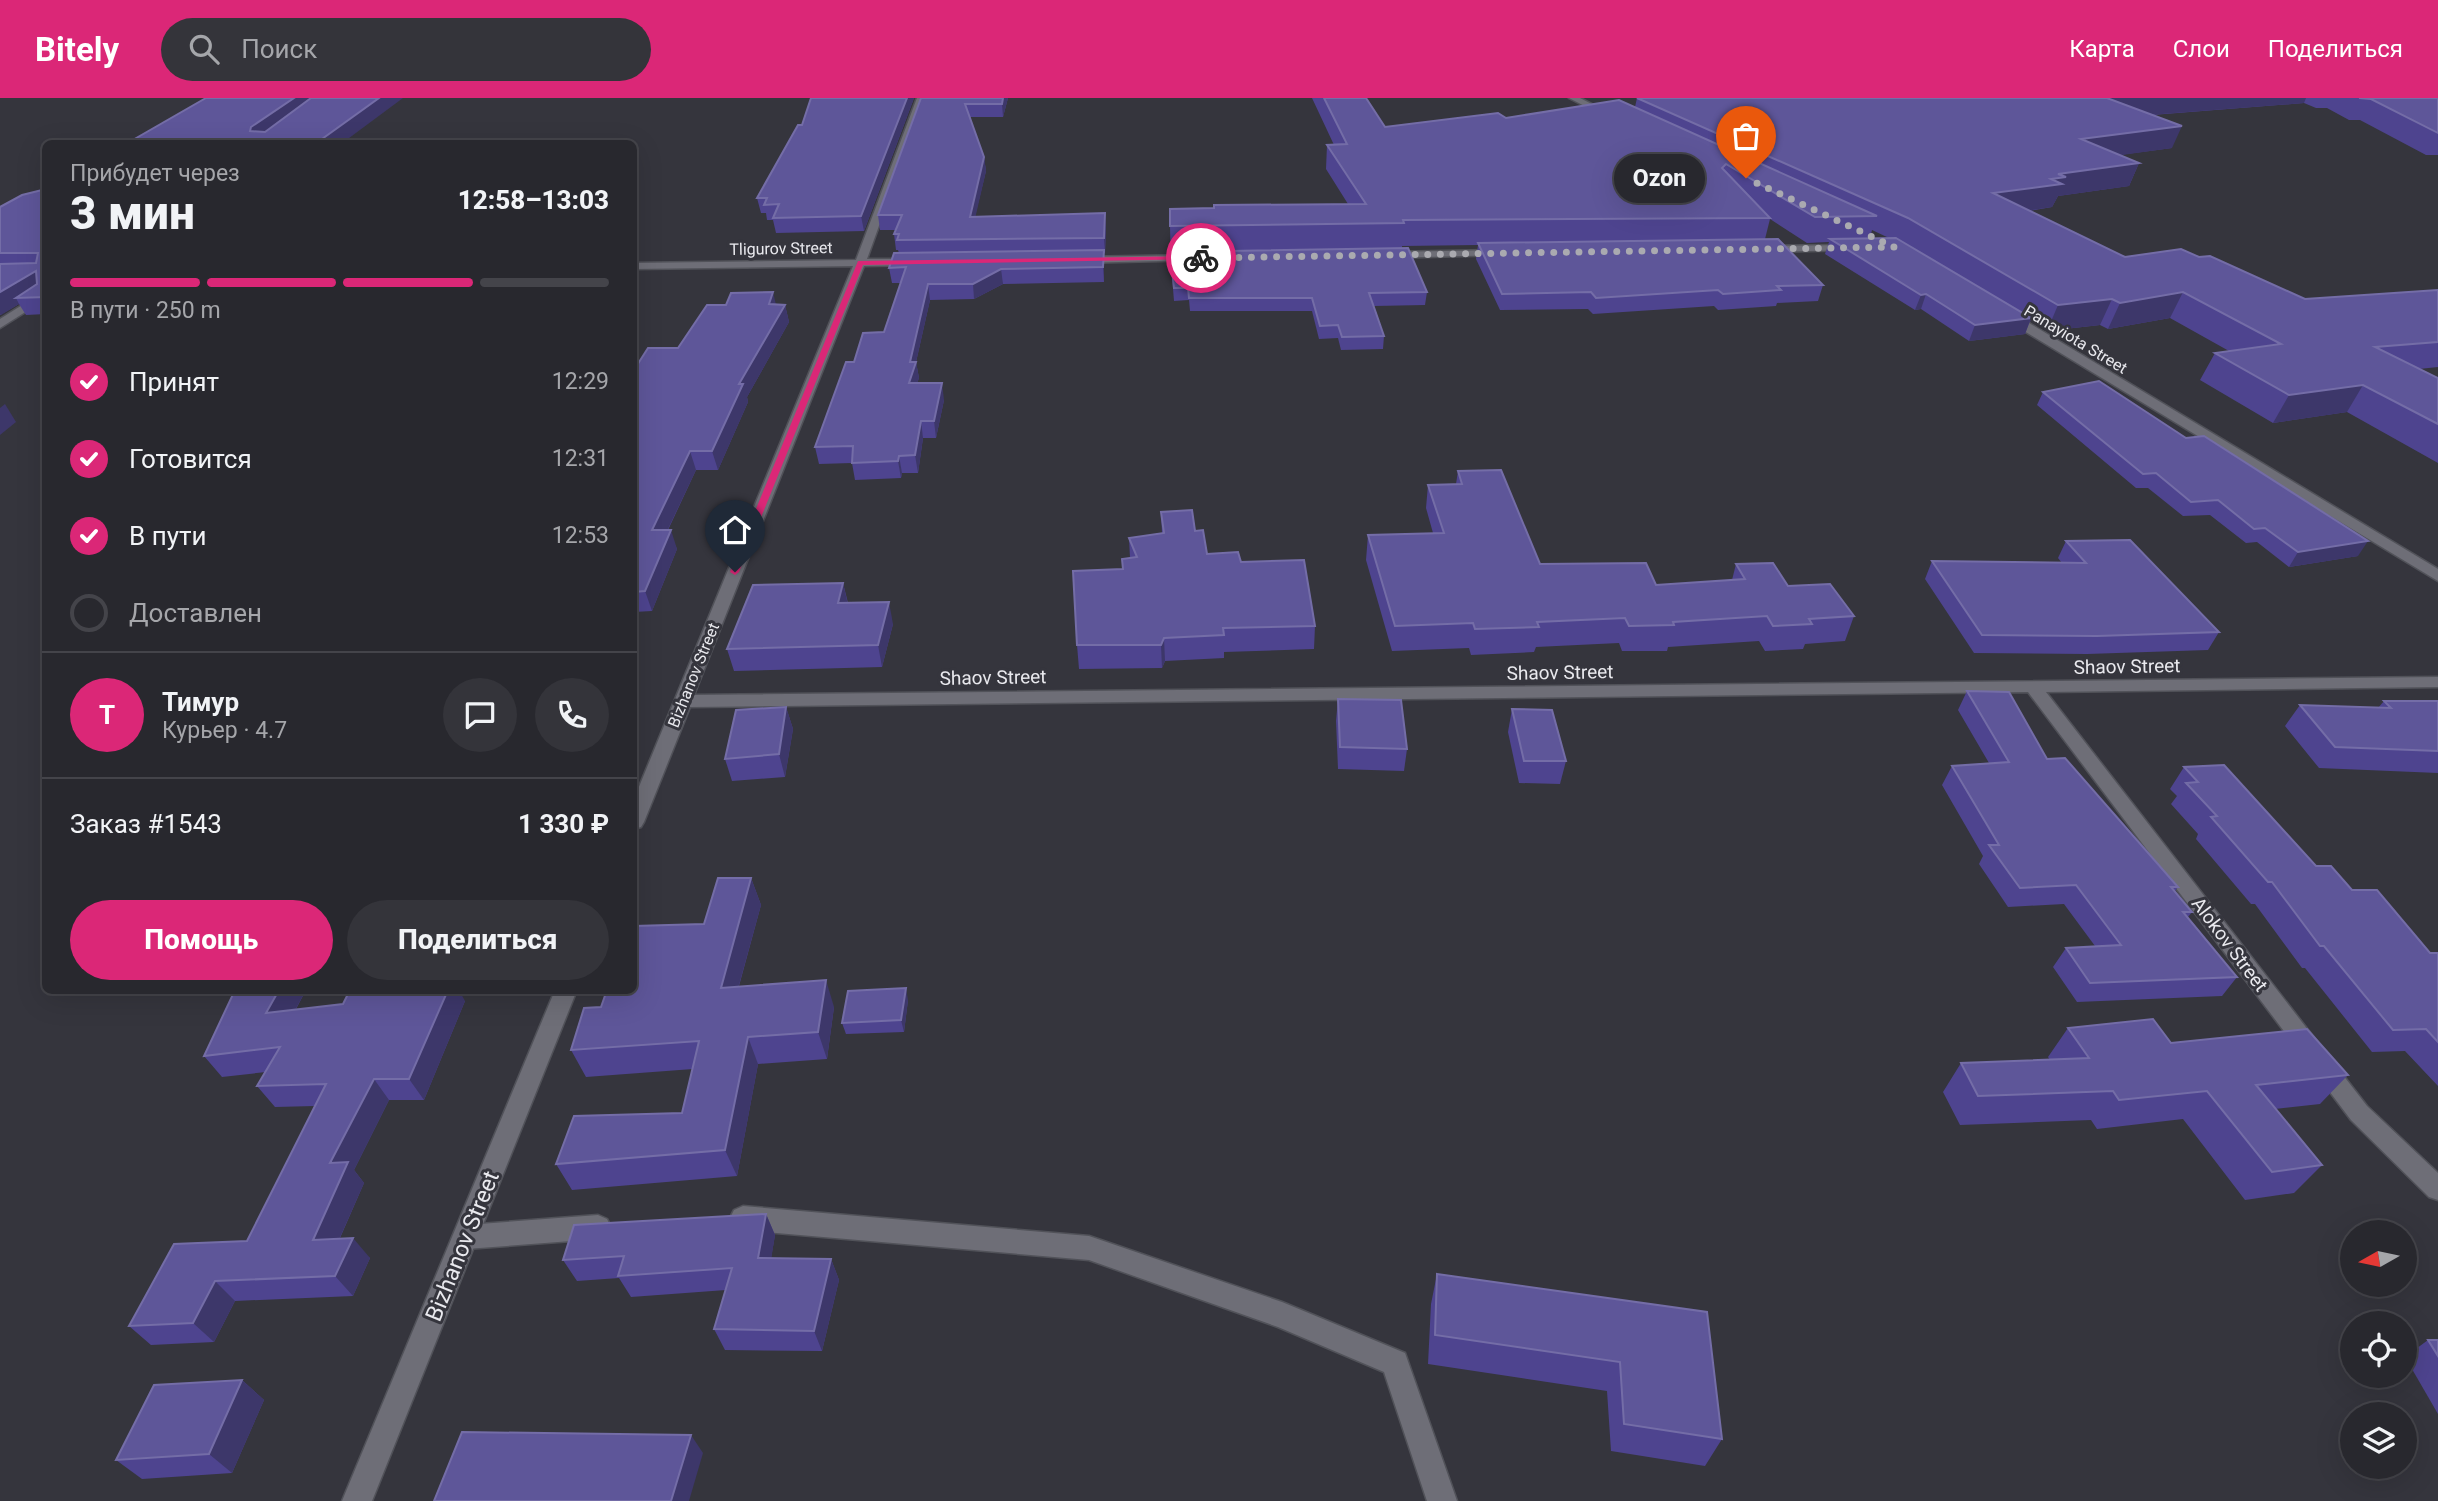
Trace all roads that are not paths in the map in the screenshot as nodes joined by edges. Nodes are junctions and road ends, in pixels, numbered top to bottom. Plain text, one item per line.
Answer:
1 (921, 98) edge
2 (1573, 98) edge
3 (1622, 121) edge
4 (1866, 248) edge
5 (1754, 250) edge
6 (1517, 253) edge
7 (1377, 255) edge
8 (1210, 258) edge
9 (1070, 260) edge
10 (930, 262) edge
11 (860, 263) junction
12 (637, 266) edge
13 (42, 296) edge
14 (1989, 305) edge
15 (0, 324) edge
16 (2438, 576) edge
17 (2438, 682) edge
18 (2035, 688) junction
19 (682, 701) junction
20 (637, 814) edge
21 (564, 994) edge
22 (2438, 1189) edge
23 (719, 1218) edge
24 (626, 1225) edge
25 (466, 1237) junction
26 (357, 1501) edge
27 (1441, 1501) edge

1 - 11 street, Bizhanov Street
2 - 3 street
4 - 5 street
6 - 7 street
8 - 9 street
10 - 11 street, Tligurov Street
11 - 12 street, Tligurov Street
11 - 19 street, Bizhanov Street
13 - 15 street
14 - 16 street, Panayiota Street
17 - 18 street, Shaov Street
18 - 19 street, Shaov Street
18 - 22 street, Alokov Street
19 - 20 street, Bizhanov Street
21 - 25 street, Bizhanov Street
23 - 27 street
24 - 25 street
25 - 26 street, Bizhanov Street

